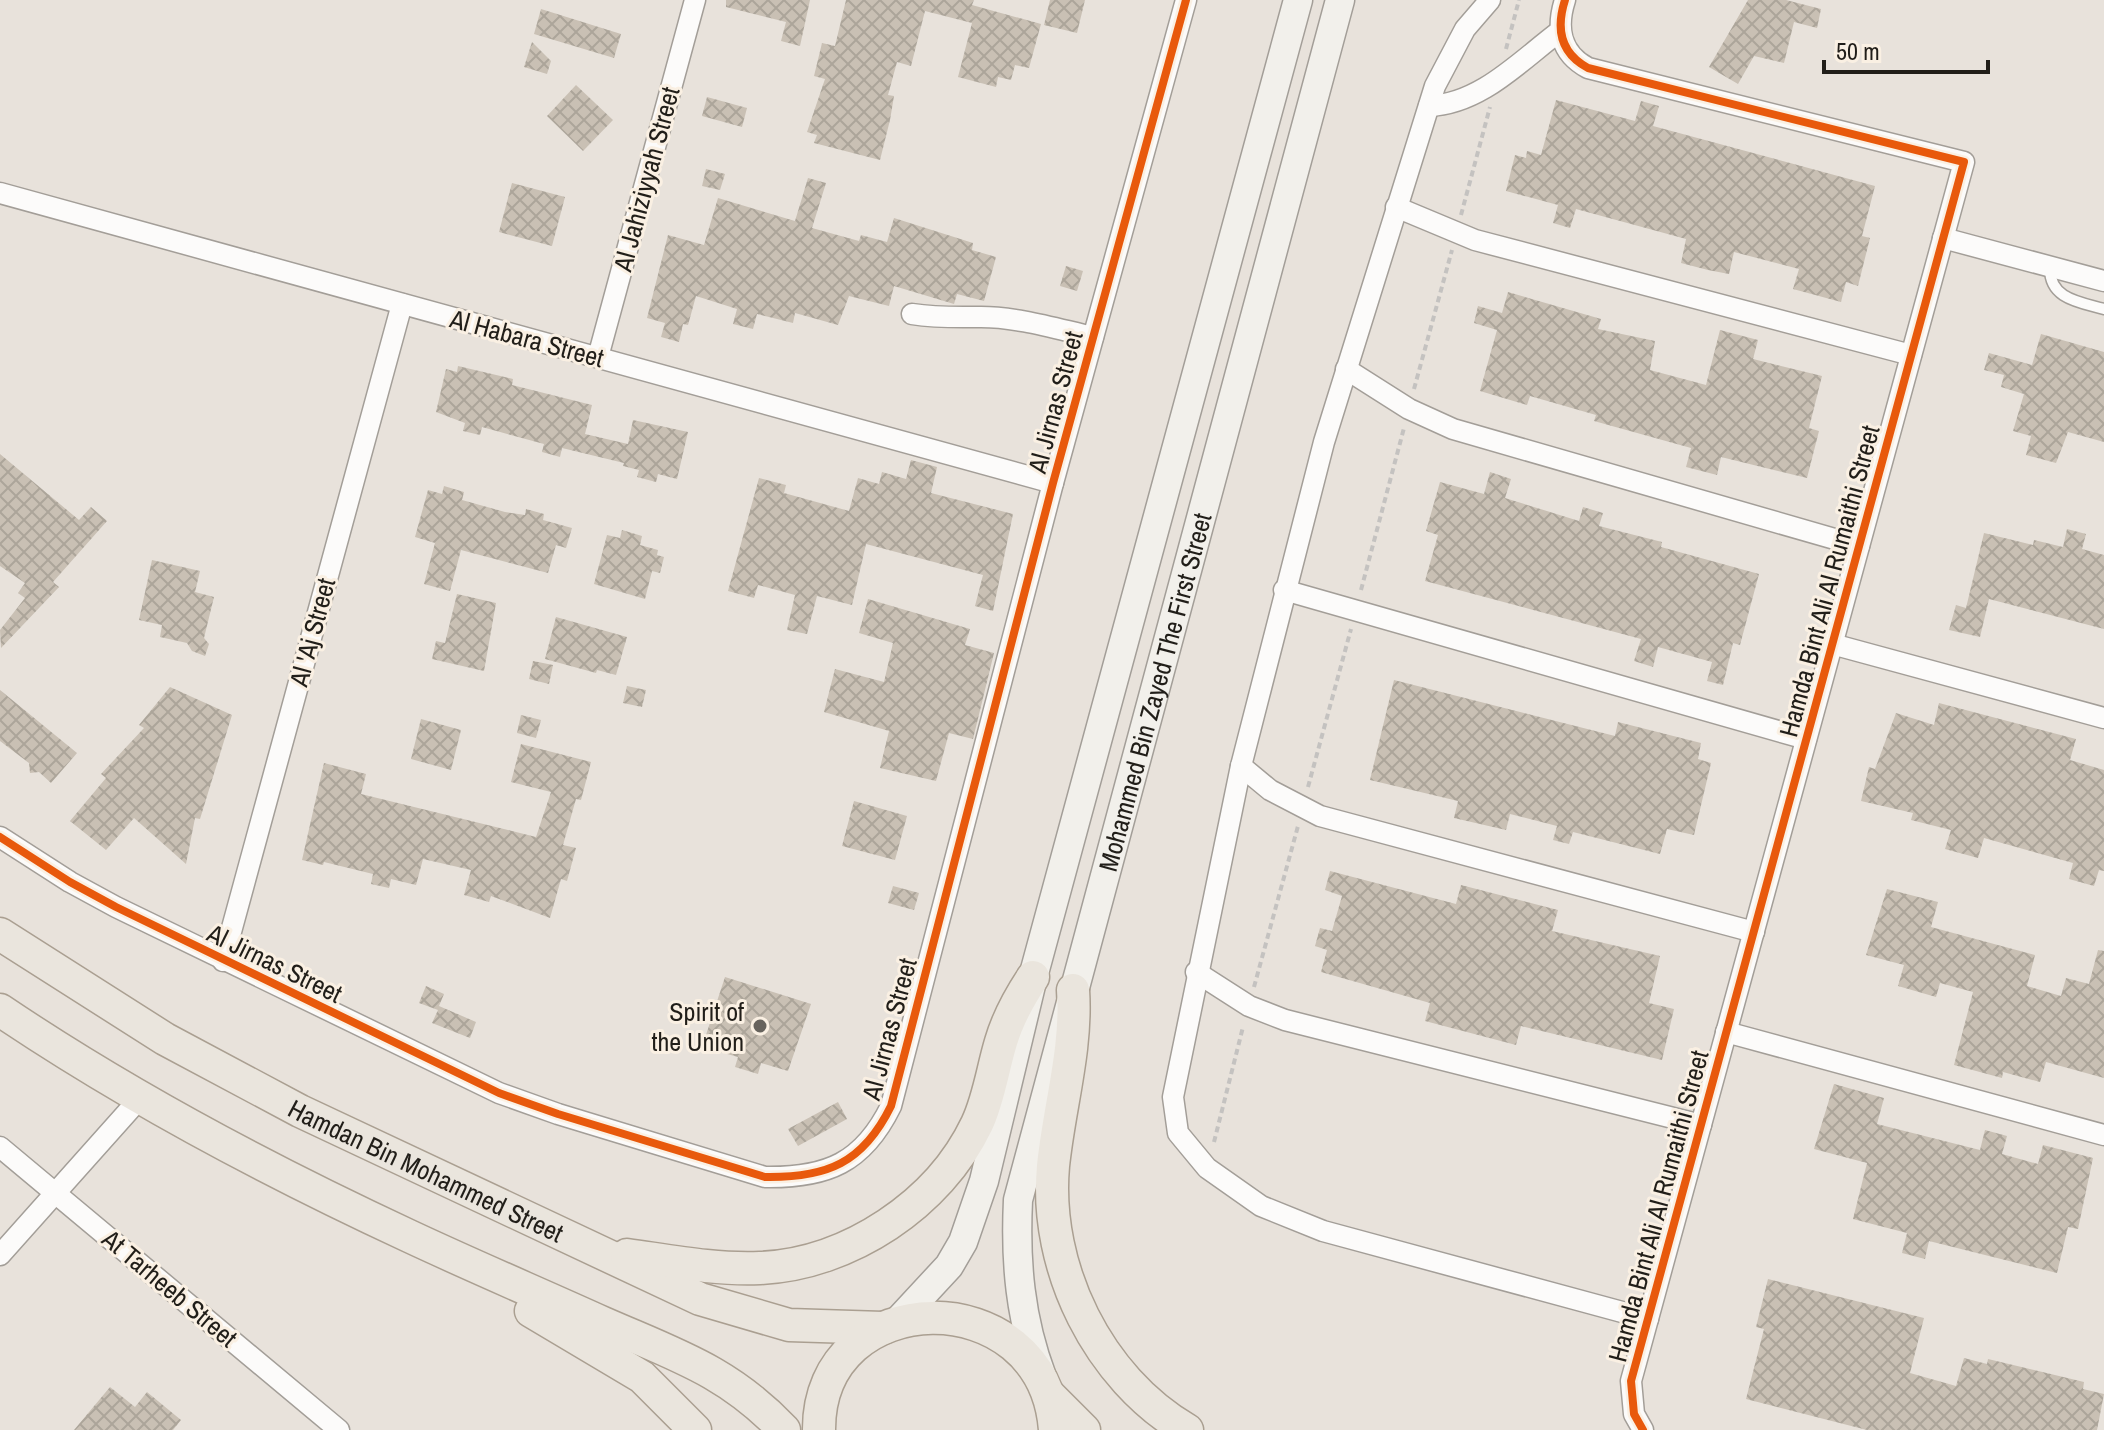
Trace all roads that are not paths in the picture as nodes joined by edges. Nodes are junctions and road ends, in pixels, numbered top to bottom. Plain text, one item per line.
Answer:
1 (695, 0) edge
2 (1186, 0) edge
3 (1298, 0) edge
4 (1340, 0) edge
5 (1490, 0) edge
6 (1565, 0) edge
7 (1560, 31) junction
8 (1429, 106) junction
9 (0, 193) edge
10 (1396, 207) junction
11 (1943, 238) junction
12 (2050, 267) junction
13 (2104, 281) edge
14 (402, 304) junction
15 (2104, 309) edge
16 (912, 314) dead end
17 (1093, 337) junction
18 (1911, 355) junction
19 (598, 357) junction
20 (1346, 369) junction
21 (1053, 483) junction
22 (1859, 546) junction
23 (1284, 590) junction
24 (1832, 644) junction
25 (2104, 718) edge
26 (1806, 739) junction
27 (1241, 766) junction
28 (0, 837) edge
29 (1754, 932) junction
30 (0, 934) edge
31 (223, 961) junction
32 (1196, 972) junction
33 (1033, 977) junction
34 (1073, 990) junction
35 (0, 1010) edge
36 (1726, 1032) junction
37 (141, 1097) junction
38 (1701, 1125) junction
39 (2104, 1135) edge
40 (0, 1147) edge
41 (53, 1191) junction
42 (409, 1236) junction
43 (596, 1252) junction
44 (0, 1255) edge
45 (1648, 1319) junction
46 (890, 1325) junction
47 (1047, 1390) junction
48 (339, 1430) edge
49 (695, 1430) edge
50 (784, 1430) edge
51 (819, 1430) edge
52 (1055, 1430) edge
53 (1084, 1430) edge
54 (1187, 1430) edge
55 (1643, 1430) edge

1 - 19 street, Al Jahiziyyah Street
2 - 17 street, Al Jirnas Street
3 - 33 main road, Mohammed Bin Zayed The First Street
4 - 34 main road, Mohammed Bin Zayed The First Street
5 - 8 street, Hamda Bint Ali Al Rumaithi Street
6 - 7 street
7 - 8 street
7 - 11 street, Hamda Bint Ali Al Rumaithi Street
8 - 10 street, Hamda Bint Ali Al Rumaithi Street
9 - 14 street, Al Habara Street
10 - 18 street
10 - 20 street, Hamda Bint Ali Al Rumaithi Street
11 - 12 street
11 - 18 street, Hamda Bint Ali Al Rumaithi Street
12 - 13 street
12 - 15 lane
14 - 19 street, Al Habara Street
14 - 31 street, Al 'Aj Street
16 - 17 street
17 - 21 street, Al Jirnas Street
18 - 22 street, Hamda Bint Ali Al Rumaithi Street
19 - 21 street, Al Habara Street
20 - 22 street, Hamda Bint Ali Al Rumaithi Street
20 - 23 street, Hamda Bint Ali Al Rumaithi Street
21 - 31 street, Al Jirnas Street
22 - 24 street, Hamda Bint Ali Al Rumaithi Street
23 - 26 street, Hamda Bint Ali Al Rumaithi Street
23 - 27 street, Hamda Bint Ali Al Rumaithi Street
24 - 25 street, Hamda Bint Ali Al Rumaithi Street
24 - 26 street, Hamda Bint Ali Al Rumaithi Street
26 - 29 street, Hamda Bint Ali Al Rumaithi Street
27 - 29 street
27 - 32 street, Hamda Bint Ali Al Rumaithi Street
28 - 31 street, Al Jirnas Street
29 - 36 street, Hamda Bint Ali Al Rumaithi Street
30 - 43 main road, Hamdan Bin Mohammed Street
32 - 38 street, Hamda Bint Ali Al Rumaithi Street
32 - 45 street, Hamda Bint Ali Al Rumaithi Street
33 - 43 main road
33 - 46 main road, Mohammed Bin Zayed The First Street
34 - 47 main road, Mohammed Bin Zayed The First Street
34 - 54 main road
35 - 37 main road
36 - 38 street, Hamda Bint Ali Al Rumaithi Street
36 - 39 street, Hamda Bint Ali Al Rumaithi Street
37 - 41 street
37 - 42 main road
38 - 45 street, Hamda Bint Ali Al Rumaithi Street
40 - 41 street, At Tarheeb Street
41 - 44 street
41 - 48 street, At Tarheeb Street
42 - 49 main road
42 - 50 main road
43 - 46 main road, Hamdan Bin Mohammed Street
45 - 55 street, Hamda Bint Ali Al Rumaithi Street
46 - 47 main road, Hamdan Bin Mohammed Street
46 - 51 main road
47 - 52 main road
47 - 53 main road

